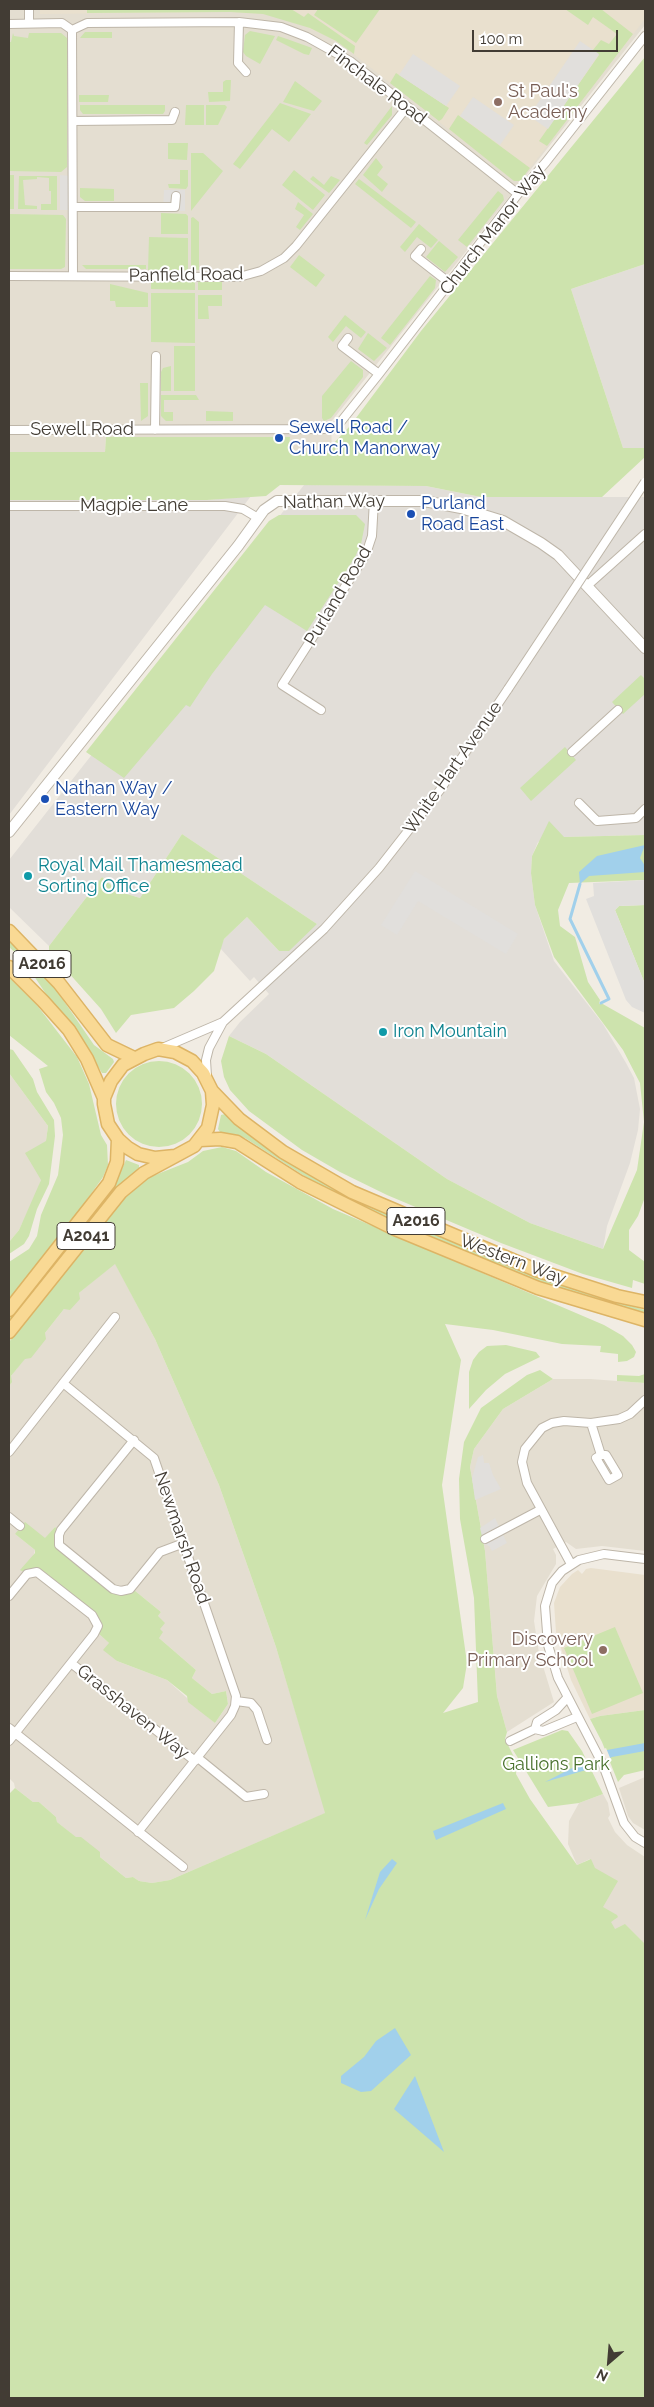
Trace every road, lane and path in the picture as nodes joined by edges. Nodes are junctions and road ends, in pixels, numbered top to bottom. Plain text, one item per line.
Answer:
1 (29, 9) edge
2 (239, 22) junction
3 (29, 23) junction
4 (9, 24) edge
5 (72, 30) junction
6 (645, 36) edge
7 (246, 72) dead end
8 (407, 107) junction
9 (175, 112) dead end
10 (73, 121) junction
11 (518, 194) junction
12 (176, 196) dead end
13 (73, 207) junction
14 (421, 249) dead end
15 (9, 276) edge
16 (73, 276) junction
17 (451, 284) junction
18 (348, 338) dead end
19 (156, 356) dead end
20 (379, 374) junction
21 (339, 424) joint
22 (9, 430) edge
23 (155, 430) junction
24 (645, 482) edge
25 (374, 500) junction
26 (9, 506) edge
27 (258, 518) junction
28 (645, 534) edge
29 (588, 585) junction
30 (645, 648) edge
31 (321, 710) dead end
32 (618, 710) dead end
33 (572, 752) dead end
34 (580, 803) dead end
35 (645, 809) edge
36 (9, 832) edge
37 (9, 931) edge
38 (10, 968) edge
39 (223, 1022) junction
40 (158, 1050) junction
41 (134, 1058) junction
42 (210, 1086) junction
43 (104, 1098) junction
44 (118, 1139) junction
45 (200, 1140) junction
46 (175, 1156) junction
47 (645, 1302) edge
48 (9, 1310) edge
49 (115, 1317) dead end
50 (645, 1320) edge
51 (9, 1332) edge
52 (63, 1384) junction
53 (645, 1400) edge
54 (591, 1423) junction
55 (134, 1440) junction
56 (9, 1452) edge
57 (601, 1455) dead end
58 (540, 1510) junction
59 (9, 1517) edge
60 (20, 1526) dead end
61 (485, 1539) dead end
62 (184, 1543) junction
63 (645, 1559) edge
64 (571, 1564) junction
65 (9, 1596) edge
66 (71, 1663) junction
67 (567, 1698) junction
68 (236, 1701) junction
69 (576, 1717) junction
70 (534, 1729) junction
71 (12, 1731) edge
72 (267, 1740) dead end
73 (9, 1741) edge
74 (510, 1741) dead end
75 (196, 1760) junction
76 (264, 1794) dead end
77 (138, 1832) junction
78 (645, 1842) edge
79 (183, 1868) dead end

1 - 3 street
2 - 5 street, Finchale Road
2 - 7 street
2 - 8 street, Finchale Road
3 - 4 street
3 - 5 street
5 - 10 street
6 - 11 street, Church Manor Way
8 - 11 street, Finchale Road
8 - 16 street, Panfield Road
9 - 10 street
10 - 13 street
11 - 17 street, Church Manor Way
12 - 13 street
13 - 16 street
14 - 17 street
15 - 16 street, Panfield Road
17 - 20 street, Church Manor Way
18 - 20 street
19 - 23 street, Sewell Road
20 - 21 street, Church Manor Way
21 - 23 street, Sewell Road
22 - 23 street, Sewell Road
24 - 39 street, White Hart Avenue, bridge
25 - 27 street, Nathan Way
25 - 29 street, Nathan Way
25 - 31 street, Purland Road
26 - 27 street, Magpie Lane
27 - 36 street, Nathan Way
28 - 29 street
29 - 30 street, Nathan Way
32 - 33 street
34 - 35 street
37 - 41 main road, A2016
38 - 43 main road, A2016
39 - 40 street, White Hart Avenue
39 - 42 street, White Hart Avenue
40 - 41 main road
40 - 42 main road
41 - 43 main road
42 - 45 main road
42 - 47 main road, Western Way / A2016
43 - 44 main road
44 - 46 main road
44 - 48 main road, A2041
45 - 46 main road
45 - 50 main road, Western Way / A2016
46 - 51 main road, A2041
49 - 52 street
52 - 55 street, Newmarsh Road
52 - 56 street
53 - 54 street
54 - 57 street
54 - 58 street
55 - 62 street, Newmarsh Road
55 - 62 street
58 - 61 street
58 - 64 street
59 - 60 street
62 - 68 street, Newmarsh Road
63 - 64 street
64 - 67 street
65 - 66 street, Grasshaven Way
66 - 71 street, Grasshaven Way
66 - 75 street, Grasshaven Way
67 - 69 street
67 - 70 street
68 - 72 street
68 - 75 street
69 - 70 street
69 - 78 street
70 - 74 street
71 - 73 street, Grasshaven Way
71 - 77 street
75 - 76 street
75 - 77 street
77 - 79 street

